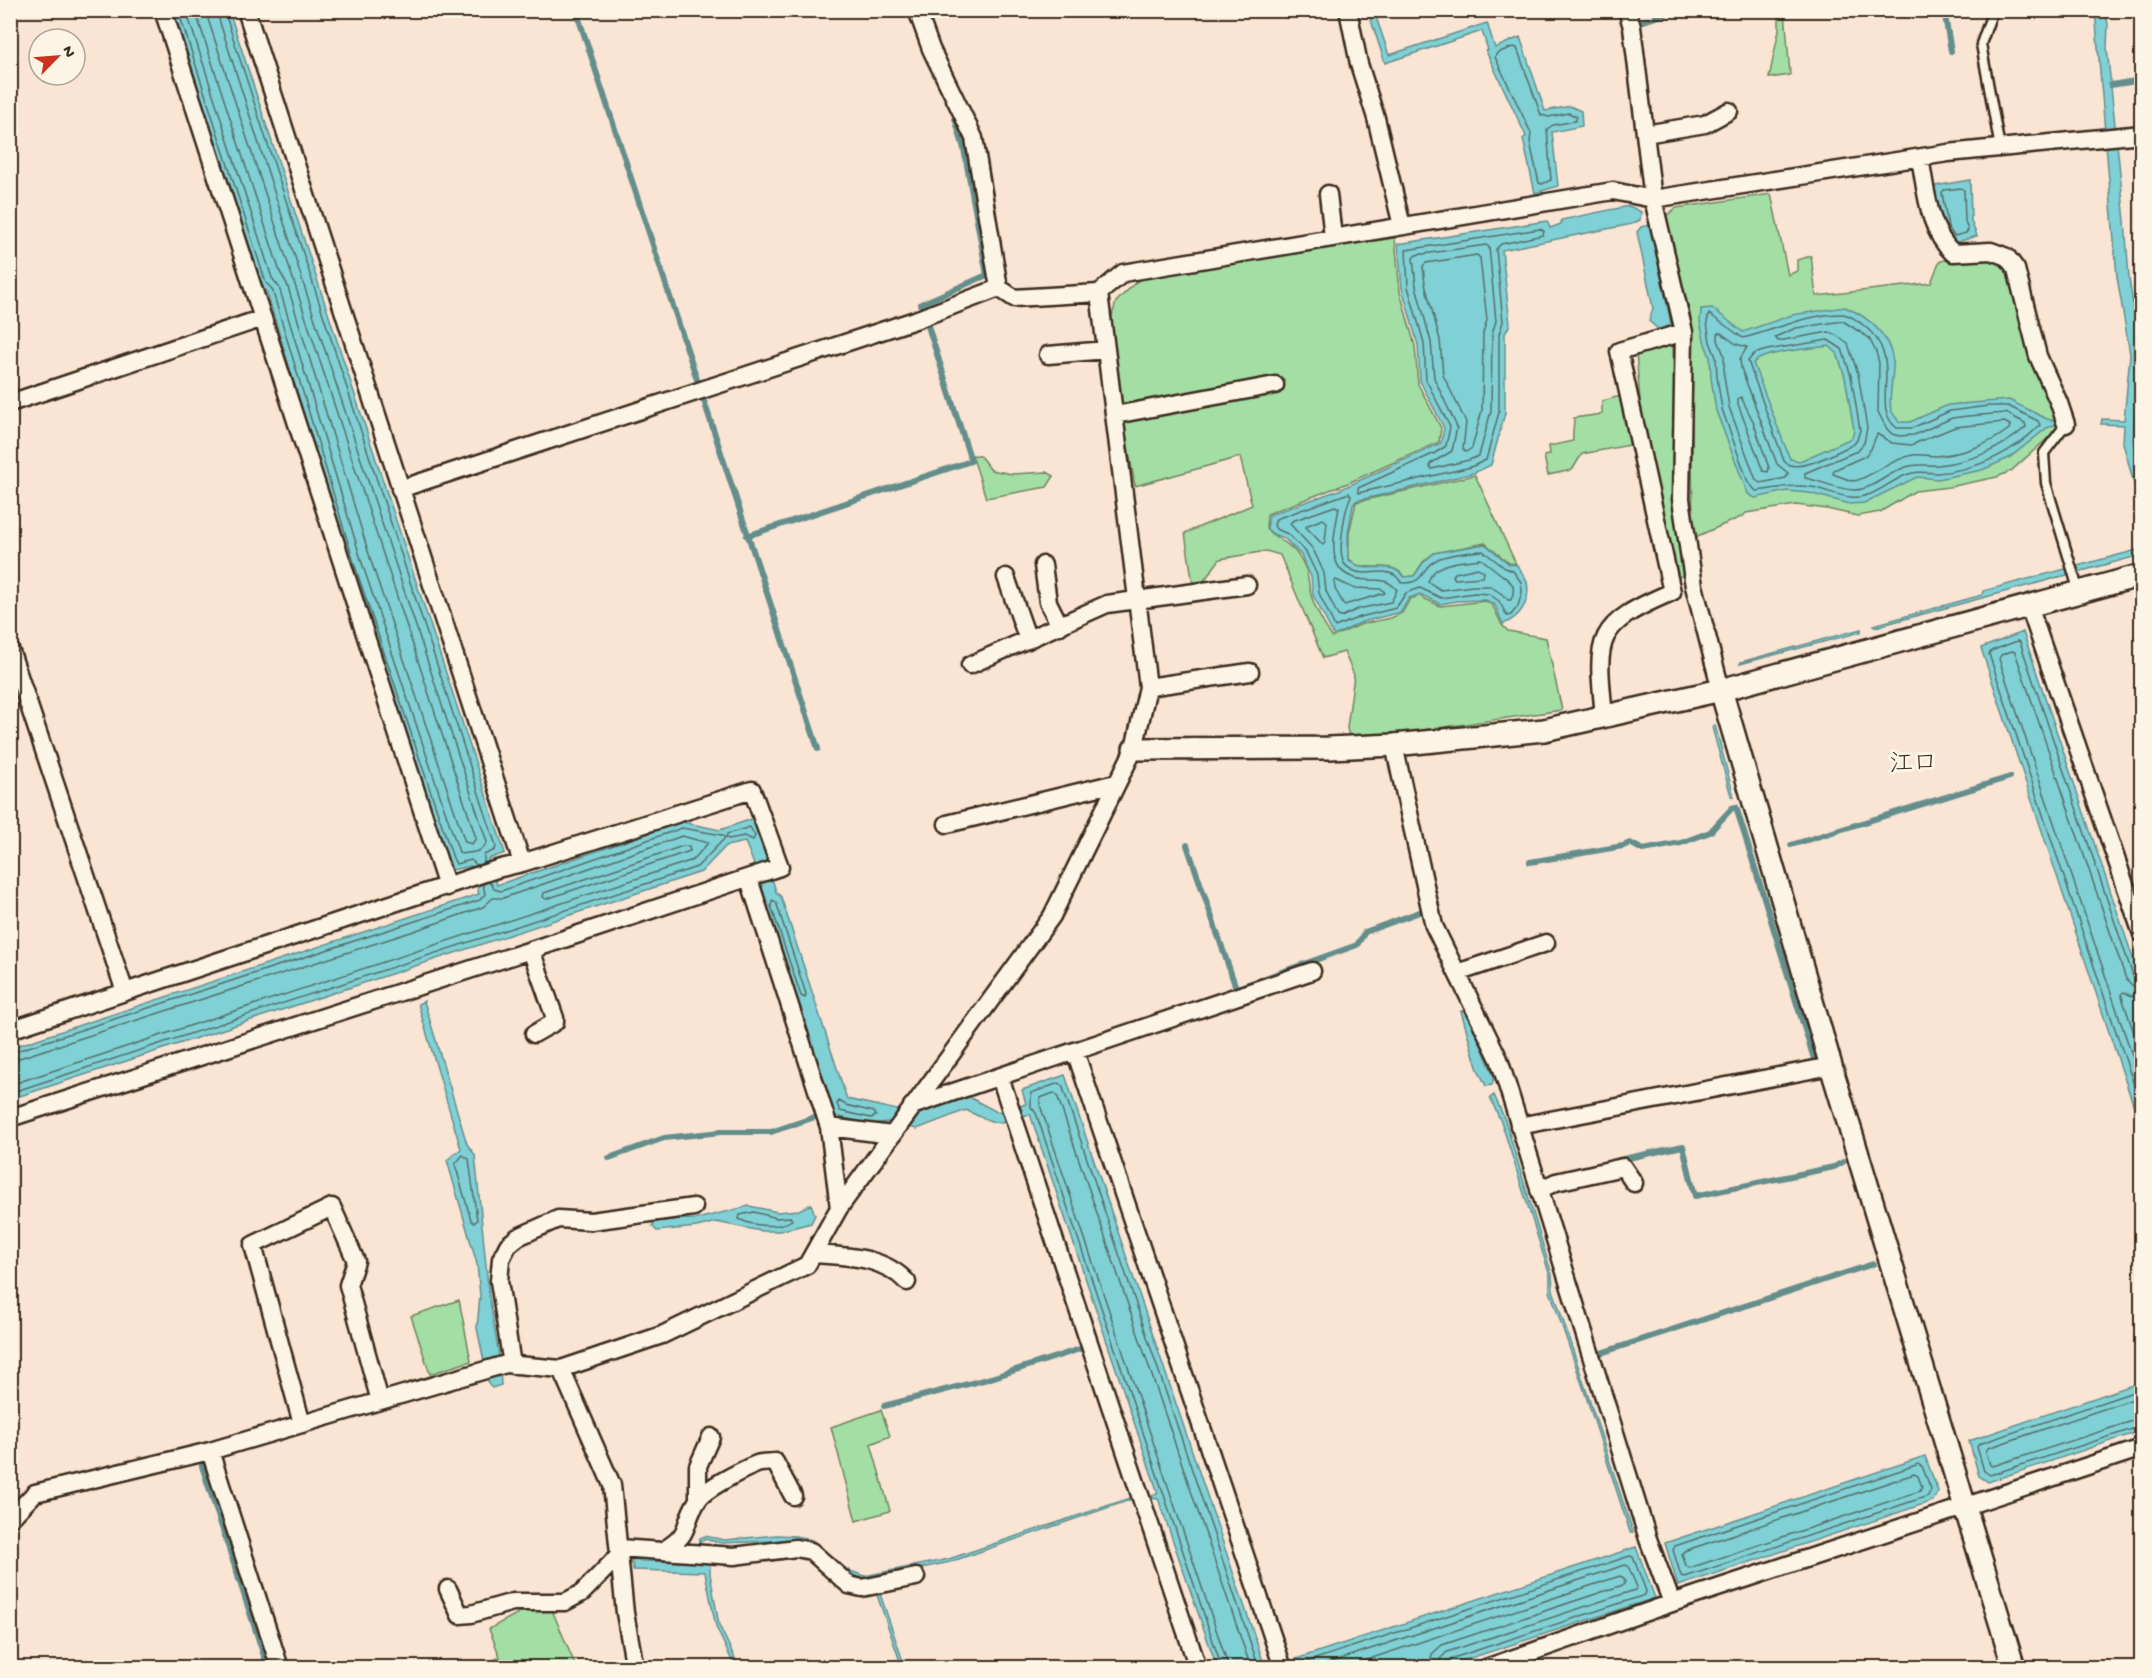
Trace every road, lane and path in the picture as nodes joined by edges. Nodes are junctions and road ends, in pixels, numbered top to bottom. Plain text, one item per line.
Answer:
1 (163, 10) edge
2 (246, 10) edge
3 (917, 10) edge
4 (1348, 10) edge
5 (1627, 10) edge
6 (1993, 10) edge
7 (1729, 111) dead end
8 (1645, 134) junction
9 (2142, 134) edge
10 (2000, 148) junction
11 (1920, 158) junction
12 (1328, 194) dead end
13 (1653, 199) junction
14 (1402, 225) junction
15 (1333, 237) junction
16 (999, 288) junction
17 (1099, 293) junction
18 (263, 318) junction
19 (1684, 332) junction
20 (1106, 350) junction
21 (1048, 355) dead end
22 (1275, 385) dead end
23 (10, 403) edge
24 (1115, 415) junction
25 (2066, 424) joint
26 (400, 489) junction
27 (1043, 565) dead end
28 (2142, 575) edge
29 (1006, 577) dead end
30 (1247, 585) dead end
31 (2079, 593) junction
32 (1137, 599) junction
33 (2029, 606) junction
34 (1060, 626) junction
35 (1028, 640) junction
36 (10, 649) edge
37 (970, 666) dead end
38 (1250, 672) dead end
39 (1148, 687) junction
40 (1721, 690) junction
41 (1604, 716) junction
42 (1394, 746) junction
43 (1134, 749) junction
44 (1116, 783) junction
45 (947, 824) dead end
46 (522, 863) junction
47 (749, 879) junction
48 (447, 887) junction
49 (2142, 934) edge
50 (1546, 943) dead end
51 (531, 950) junction
52 (1312, 971) dead end
53 (1457, 973) junction
54 (125, 992) junction
55 (10, 1030) edge
56 (534, 1034) dead end
57 (1075, 1051) junction
58 (1831, 1066) junction
59 (1000, 1077) junction
60 (912, 1106) junction
61 (10, 1118) edge
62 (1519, 1126) junction
63 (829, 1127) junction
64 (892, 1135) junction
65 (1634, 1183) dead end
66 (1539, 1190) junction
67 (694, 1207) dead end
68 (839, 1208) junction
69 (813, 1254) junction
70 (907, 1282) dead end
71 (512, 1365) junction
72 (561, 1369) junction
73 (380, 1401) junction
74 (302, 1424) junction
75 (711, 1437) dead end
76 (2142, 1448) edge
77 (210, 1451) junction
78 (793, 1496) dead end
79 (698, 1499) junction
80 (1965, 1506) junction
81 (10, 1520) edge
82 (662, 1551) junction
83 (619, 1552) junction
84 (916, 1577) dead end
85 (448, 1589) dead end
86 (1670, 1600) junction
87 (280, 1668) edge
88 (635, 1668) edge
89 (1198, 1668) edge
90 (1283, 1668) edge
91 (1486, 1668) edge
92 (2014, 1668) edge

1 - 18 street
2 - 26 street
3 - 16 street
4 - 14 street
5 - 8 street
6 - 10 lane
7 - 8 street
8 - 13 street
9 - 10 street
10 - 11 street
11 - 13 street
11 - 25 street
12 - 15 street
13 - 14 street
13 - 19 street
14 - 15 street
15 - 17 street
16 - 17 street
16 - 26 street
17 - 20 street
18 - 23 street
18 - 48 street
19 - 40 street
19 - 41 street
20 - 21 street
20 - 24 street
22 - 24 street
24 - 32 street
25 - 31 lane
26 - 46 street
27 - 34 street
28 - 31 street
29 - 35 street
30 - 32 street
31 - 33 street
32 - 34 street
32 - 39 street
33 - 40 street
33 - 49 street
34 - 35 street
35 - 37 street
36 - 54 street
38 - 39 street
39 - 43 street
40 - 41 street
40 - 58 street
41 - 42 street
42 - 43 street
42 - 53 street
43 - 44 street
44 - 45 street
44 - 60 street
46 - 47 street
46 - 48 street
47 - 51 street
47 - 63 street
48 - 54 street
50 - 53 street
51 - 56 street
51 - 61 street
52 - 57 street
53 - 62 street
54 - 55 street
57 - 59 street
57 - 90 street
58 - 62 street
58 - 80 street
59 - 60 street
59 - 89 street
60 - 64 street
62 - 66 street
63 - 64 street
63 - 68 street
64 - 68 street
65 - 66 street
66 - 86 street
67 - 71 street
68 - 69 street
69 - 70 street
69 - 72 street
71 - 72 street
71 - 73 street
72 - 83 street
73 - 74 street
73 - 74 street
74 - 77 street
75 - 79 street
76 - 80 street
77 - 81 street
77 - 87 street
78 - 79 street
79 - 82 street
80 - 86 street
80 - 92 street
82 - 83 street
82 - 84 street
83 - 85 street
83 - 88 street
86 - 91 street

